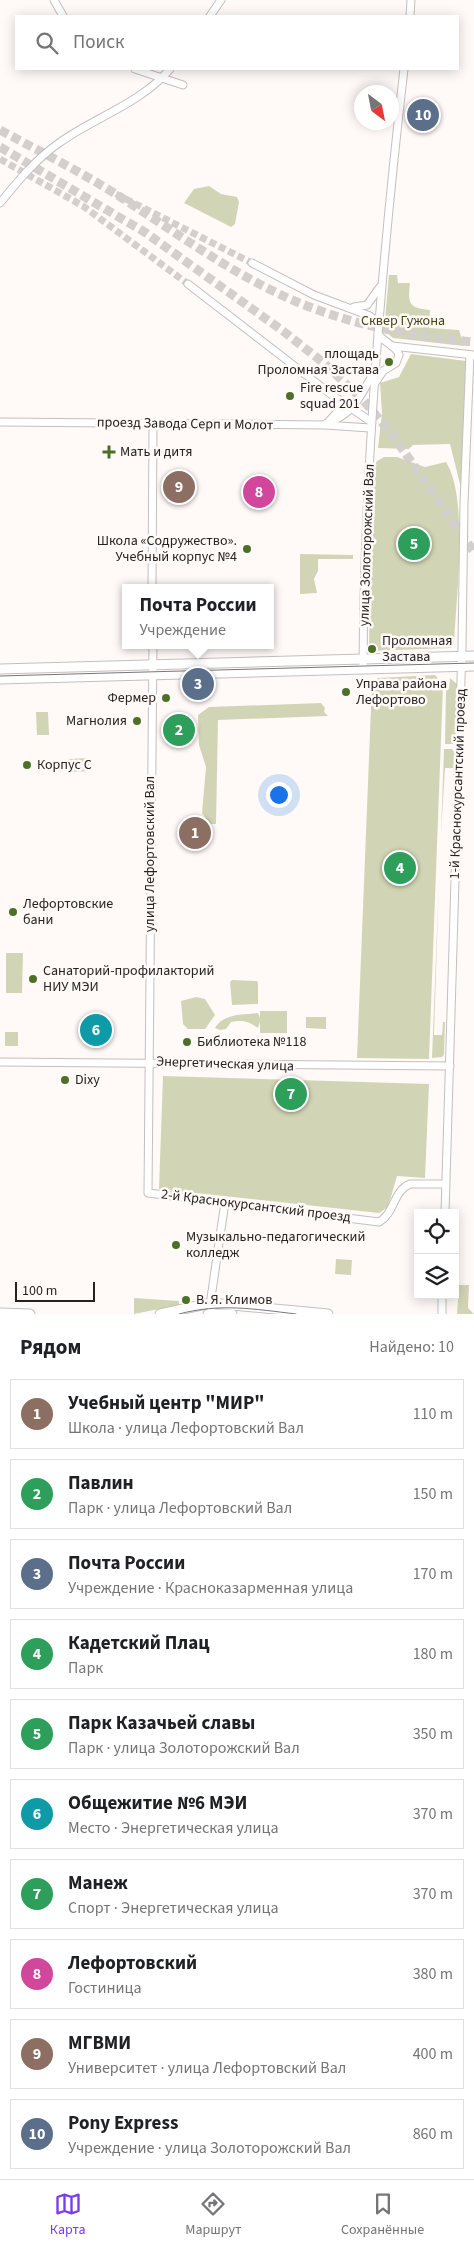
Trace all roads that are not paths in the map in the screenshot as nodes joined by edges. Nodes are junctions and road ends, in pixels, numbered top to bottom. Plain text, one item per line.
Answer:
1 (54, 0) edge
2 (221, 0) edge
3 (411, 0) edge
4 (62, 15) edge
5 (211, 15) edge
6 (410, 15) edge
7 (138, 70) edge
8 (169, 70) edge
9 (404, 70) edge
10 (162, 78) junction
11 (183, 85) dead end
12 (0, 203) edge
13 (252, 263) tunnel mouth
14 (188, 284) tunnel mouth
15 (382, 284) junction
16 (351, 307) junction
17 (379, 324) junction
18 (378, 333) junction
19 (391, 346) junction
20 (411, 349) junction
21 (377, 354) junction
22 (472, 355) edge
23 (398, 358) junction
24 (388, 367) junction
25 (375, 370) junction
26 (374, 386) junction
27 (332, 394) junction
28 (352, 409) junction
29 (0, 422) edge
30 (153, 424) junction
31 (323, 425) junction
32 (370, 425) junction
33 (152, 584) edge
34 (153, 649) edge
35 (462, 656) junction
36 (474, 656) edge
37 (363, 659) junction
38 (474, 666) edge
39 (462, 667) junction
40 (0, 668) edge
41 (153, 669) junction
42 (363, 669) junction
43 (0, 679) edge
44 (0, 1062) edge
45 (150, 1062) junction
46 (450, 1066) junction
47 (445, 1184) junction
48 (225, 1202) junction
49 (445, 1209) edge
50 (442, 1299) edge
51 (212, 1303) junction
52 (287, 1312) edge
53 (0, 1313) edge
54 (30, 1314) edge
55 (160, 1314) edge
56 (210, 1314) edge
57 (232, 1314) edge
58 (328, 1314) edge
59 (442, 1314) edge

1 - 4 street
2 - 5 street
3 - 6 street
7 - 10 street
8 - 10 street
9 - 15 street
10 - 11 street
10 - 12 street
13 - 16 street
14 - 27 street
15 - 16 street
15 - 17 street
16 - 17 street
17 - 18 street
18 - 19 street
18 - 21 street
19 - 20 street
19 - 21 street
19 - 23 street
20 - 22 street
20 - 23 street
21 - 24 street
21 - 25 street
22 - 35 street, 1-й Краснокурсантский проезд
23 - 24 street
24 - 26 street
25 - 26 street
25 - 28 street
26 - 32 street
27 - 28 street
27 - 31 street
28 - 31 street
28 - 32 street
29 - 30 street, проезд Завода Серп и Молот
30 - 31 street, проезд Завода Серп и Молот
30 - 33 street
31 - 32 street, проезд Завода Серп и Молот
32 - 37 street, улица Золоторожский Вал
34 - 41 street, улица Лефортовский Вал
35 - 36 main road
35 - 37 main road
35 - 39 street, 1-й Краснокурсантский проезд
37 - 41 main road
37 - 42 street, улица Золоторожский Вал
38 - 39 main road
39 - 42 main road
39 - 46 street, 1-й Краснокурсантский проезд
40 - 41 main road
41 - 42 main road
41 - 43 main road
41 - 45 street, улица Лефортовский Вал
44 - 45 street, Энергетическая улица
45 - 46 street, Энергетическая улица
45 - 48 street, 2-й Краснокурсантский проезд
46 - 47 street, 1-й Краснокурсантский проезд
47 - 48 street, 2-й Краснокурсантский проезд
47 - 49 street, 1-й Краснокурсантский проезд
48 - 51 street
50 - 59 street
51 - 52 main road
51 - 55 main road
51 - 56 street
52 - 58 main road
53 - 54 main road
56 - 57 main road

